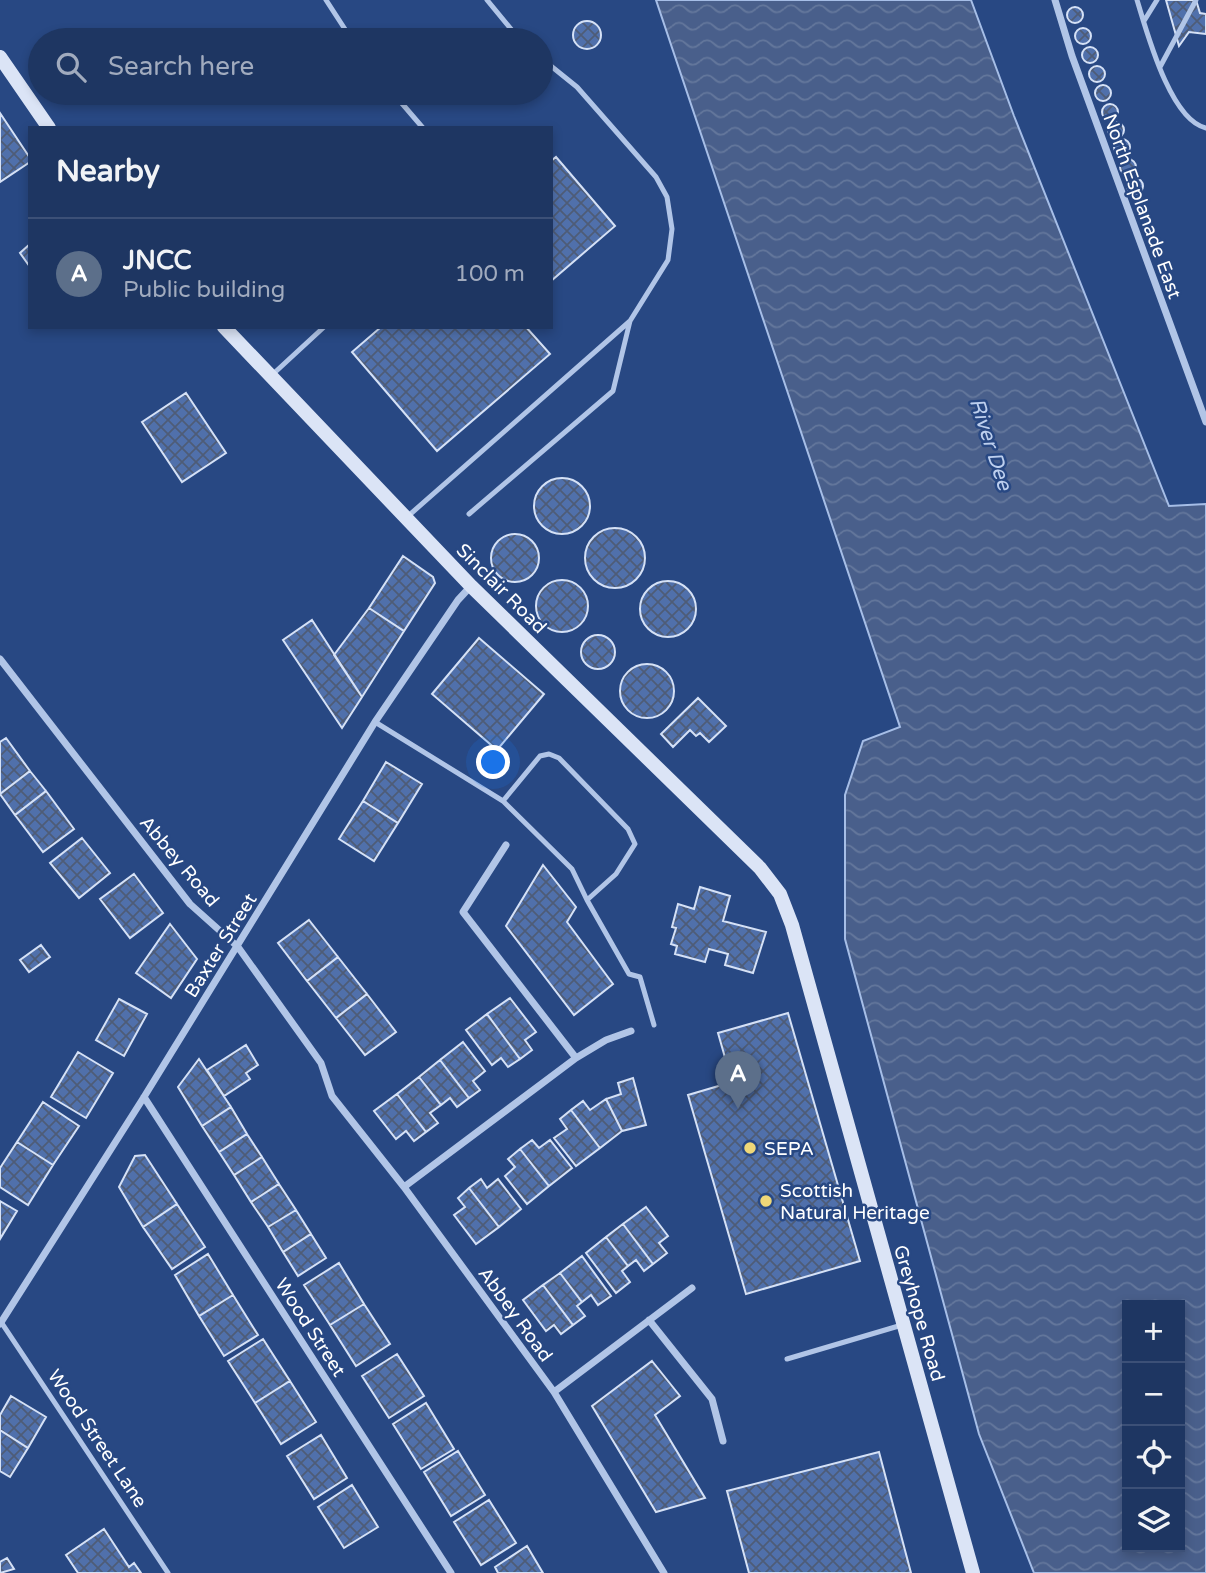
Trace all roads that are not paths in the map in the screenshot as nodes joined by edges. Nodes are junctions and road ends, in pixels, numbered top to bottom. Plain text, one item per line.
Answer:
1 (326, 0) edge
2 (487, 0) edge
3 (1055, 0) edge
4 (1138, 0) edge
5 (1157, 0) edge
6 (1196, 0) edge
7 (1144, 21) junction
8 (344, 28) edge
9 (510, 28) edge
10 (0, 57) edge
11 (1160, 67) junction
12 (553, 68) edge
13 (28, 98) edge
14 (32, 105) edge
15 (403, 105) edge
16 (47, 126) edge
17 (421, 126) edge
18 (1206, 128) edge
19 (631, 321) junction
20 (226, 329) edge
21 (322, 329) edge
22 (272, 375) junction
23 (1206, 422) edge
24 (469, 514) dead end
25 (407, 517) junction
26 (471, 586) junction
27 (0, 659) edge
28 (375, 722) junction
29 (503, 802) junction
30 (506, 845) dead end
31 (760, 868) joint
32 (587, 900) junction
33 (237, 947) junction
34 (654, 1025) dead end
35 (631, 1031) dead end
36 (576, 1058) junction
37 (144, 1097) junction
38 (404, 1187) junction
39 (692, 1288) dead end
40 (649, 1320) junction
41 (1, 1323) edge
42 (903, 1324) junction
43 (788, 1359) dead end
44 (554, 1392) junction
45 (723, 1441) dead end
46 (168, 1573) edge
47 (451, 1573) edge
48 (664, 1573) edge
49 (973, 1573) edge

1 - 8 lane
2 - 9 lane
3 - 23 street, North Esplanade East
4 - 7 lane
5 - 7 lane
6 - 11 lane
7 - 11 lane
10 - 13 street
11 - 18 lane
12 - 19 lane
14 - 16 street
15 - 17 lane
19 - 24 lane
19 - 25 lane
20 - 22 street, Sinclair Road
21 - 22 lane
22 - 25 street, Sinclair Road
25 - 26 street, Sinclair Road
26 - 28 street, Baxter Street
26 - 31 street, Sinclair Road
27 - 33 street, Abbey Road
28 - 29 lane
28 - 33 street, Baxter Street
29 - 32 lane
29 - 32 lane
30 - 36 street
31 - 42 street, Greyhope Road
32 - 34 lane
33 - 37 street, Baxter Street
33 - 38 street, Abbey Road
35 - 36 street
36 - 38 street
37 - 41 street, Baxter Street
37 - 47 street, Wood Street
38 - 44 street, Abbey Road
39 - 40 street
40 - 44 street
40 - 45 street
41 - 46 lane, Wood Street Lane
42 - 43 lane
42 - 49 street, Greyhope Road
44 - 48 street, Abbey Road

